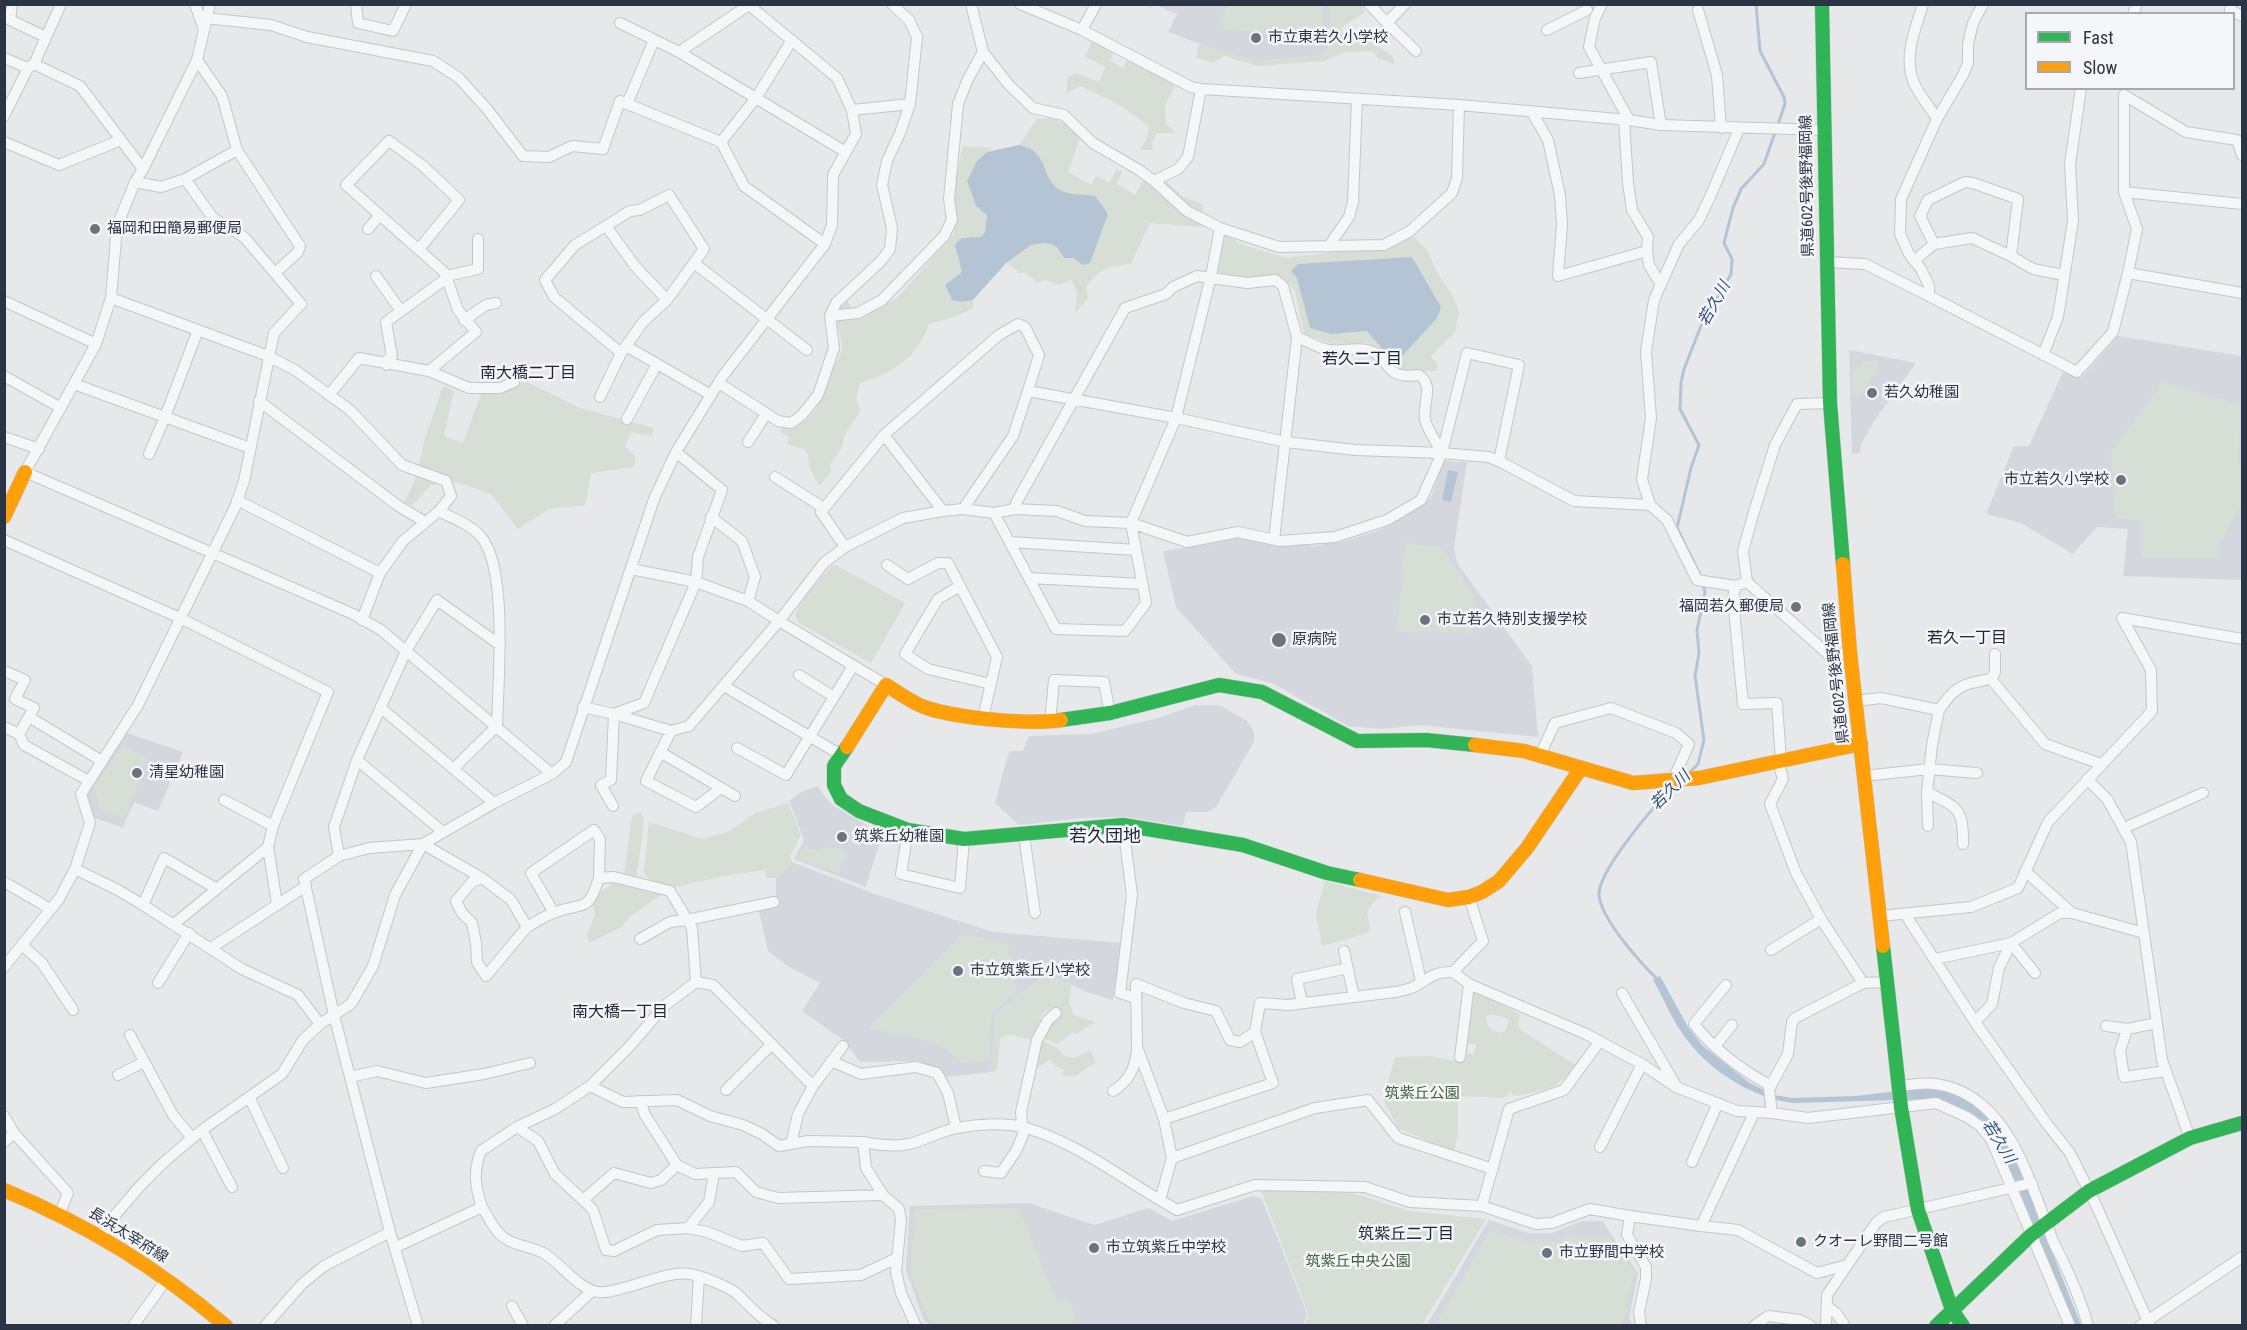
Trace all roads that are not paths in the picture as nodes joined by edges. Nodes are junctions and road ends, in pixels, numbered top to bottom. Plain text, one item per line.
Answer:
1 (12, 4) edge
2 (61, 4) edge
3 (195, 4) edge
4 (210, 4) edge
5 (356, 4) edge
6 (406, 4) edge
7 (892, 4) edge
8 (971, 4) edge
9 (1096, 4) edge
10 (1369, 4) edge
11 (1405, 4) edge
12 (1602, 4) edge
13 (1822, 4) edge
14 (1923, 4) edge
15 (1983, 4) edge
16 (1026, 6) edge
17 (1698, 10) dead end
18 (1588, 11) edge
19 (205, 22) junction
20 (620, 23) dead end
21 (1387, 23) junction
22 (1082, 30) junction
23 (1547, 30) dead end
24 (46, 37) junction
25 (654, 40) junction
26 (792, 40) junction
27 (1416, 51) dead end
28 (679, 52) junction
29 (983, 52) junction
30 (4, 58) edge
31 (197, 60) junction
32 (31, 66) junction
33 (1604, 71) junction
34 (1579, 73) dead end
35 (1201, 89) junction
36 (2080, 90) edge
37 (2124, 92) edge
38 (756, 98) junction
39 (1357, 99) junction
40 (627, 104) junction
41 (910, 104) junction
42 (1459, 105) junction
43 (852, 110) junction
44 (1532, 112) junction
45 (4, 116) edge
46 (1937, 119) junction
47 (1627, 120) junction
48 (1661, 125) junction
49 (1721, 128) junction
50 (1739, 129) junction
51 (1823, 130) junction
52 (121, 140) junction
53 (4, 142) edge
54 (721, 142) junction
55 (237, 150) junction
56 (844, 152) junction
57 (2242, 155) edge
58 (143, 169) junction
59 (185, 179) junction
60 (135, 182) junction
61 (1154, 182) junction
62 (2124, 192) junction
63 (2242, 204) edge
64 (380, 215) junction
65 (606, 226) junction
66 (1220, 228) junction
67 (368, 230) dead end
68 (478, 239) dead end
69 (825, 244) junction
70 (1934, 244) junction
71 (1328, 247) junction
72 (419, 249) junction
73 (1647, 251) junction
74 (2011, 256) junction
75 (1914, 261) junction
76 (1827, 262) junction
77 (694, 263) junction
78 (275, 273) junction
79 (2128, 273) junction
80 (2064, 275) junction
81 (376, 276) dead end
82 (1211, 276) junction
83 (447, 277) junction
84 (1661, 285) junction
85 (2242, 293) edge
86 (1929, 296) junction
87 (111, 298) junction
88 (667, 300) junction
89 (4, 301) edge
90 (496, 303) dead end
91 (401, 311) junction
92 (830, 316) junction
93 (464, 320) junction
94 (766, 320) junction
95 (198, 330) junction
96 (1297, 337) junction
97 (96, 344) junction
98 (624, 349) junction
99 (807, 350) dead end
100 (2043, 355) junction
101 (268, 356) junction
102 (387, 364) junction
103 (657, 364) junction
104 (429, 371) junction
105 (4, 376) edge
106 (514, 382) dead end
107 (718, 383) junction
108 (74, 384) junction
109 (1028, 391) junction
110 (329, 395) junction
111 (711, 395) junction
112 (600, 397) dead end
113 (1075, 399) junction
114 (259, 401) junction
115 (1830, 403) junction
116 (61, 408) junction
117 (766, 414) junction
118 (165, 417) junction
119 (627, 418) dead end
120 (1176, 418) junction
121 (884, 435) junction
122 (4, 437) edge
123 (748, 442) dead end
124 (1286, 442) junction
125 (250, 448) junction
126 (39, 449) junction
127 (676, 452) junction
128 (1442, 453) junction
129 (149, 454) dead end
130 (1499, 461) junction
131 (25, 472) junction
132 (775, 477) dead end
133 (237, 500) junction
134 (1650, 505) junction
135 (824, 508) junction
136 (1016, 509) junction
137 (6, 510) edge
138 (963, 510) junction
139 (439, 511) junction
140 (943, 511) junction
141 (994, 513) junction
142 (711, 517) junction
143 (425, 522) junction
144 (1131, 523) junction
145 (4, 540) edge
146 (1274, 540) junction
147 (1010, 542) junction
148 (845, 547) junction
149 (1136, 550) junction
150 (211, 554) junction
151 (887, 565) dead end
152 (631, 569) junction
153 (380, 573) junction
154 (1029, 578) junction
155 (696, 582) junction
156 (1747, 582) junction
157 (1142, 584) junction
158 (960, 586) junction
159 (1735, 586) junction
160 (748, 600) junction
161 (180, 618) junction
162 (362, 620) junction
163 (779, 621) junction
164 (2242, 639) edge
165 (500, 645) junction
166 (406, 651) junction
167 (1850, 653) junction
168 (1995, 654) dead end
169 (853, 666) junction
170 (4, 671) edge
171 (799, 675) dead end
172 (1991, 679) junction
173 (991, 684) junction
174 (886, 685) junction
175 (724, 686) junction
176 (834, 697) junction
177 (1856, 701) junction
178 (583, 707) junction
179 (381, 708) junction
180 (1940, 710) junction
181 (1110, 713) junction
182 (614, 714) junction
183 (29, 717) junction
184 (983, 718) junction
185 (1050, 722) junction
186 (497, 726) junction
187 (4, 727) edge
188 (671, 731) junction
189 (18, 734) junction
190 (810, 737) junction
191 (1861, 744) junction
192 (737, 748) dead end
193 (660, 752) junction
194 (841, 755) junction
195 (1540, 755) junction
196 (357, 760) junction
197 (102, 761) junction
198 (1780, 762) junction
199 (2101, 764) junction
200 (1581, 768) junction
201 (453, 769) junction
202 (1929, 769) junction
203 (1977, 773) dead end
204 (552, 774) junction
205 (1864, 776) junction
206 (2087, 779) junction
207 (1673, 780) junction
208 (89, 781) junction
209 (721, 788) junction
210 (1927, 792) junction
211 (2203, 792) dead end
212 (735, 796) dead end
213 (224, 800) dead end
214 (494, 803) junction
215 (613, 806) dead end
216 (1123, 825) junction
217 (273, 826) junction
218 (1928, 826) dead end
219 (2124, 828) junction
220 (908, 830) junction
221 (442, 831) junction
222 (1024, 835) junction
223 (964, 839) junction
224 (423, 844) junction
225 (1963, 844) dead end
226 (268, 847) junction
227 (339, 856) junction
228 (75, 869) junction
229 (2025, 872) junction
230 (482, 878) junction
231 (599, 878) junction
232 (4, 882) edge
233 (306, 886) junction
234 (217, 890) junction
235 (1469, 897) junction
236 (774, 902) dead end
237 (277, 904) junction
238 (144, 905) junction
239 (50, 910) junction
240 (1405, 912) dead end
241 (554, 913) junction
242 (1035, 913) dead end
243 (2072, 913) junction
244 (1905, 914) junction
245 (1880, 916) junction
246 (1821, 919) junction
247 (687, 920) junction
248 (174, 924) junction
249 (526, 927) junction
250 (189, 933) junction
251 (2144, 933) junction
252 (640, 939) dead end
253 (2011, 943) junction
254 (23, 946) junction
255 (211, 948) junction
256 (1344, 951) dead end
257 (1771, 951) dead end
258 (1935, 959) junction
259 (4, 967) edge
260 (1348, 968) junction
261 (1453, 972) junction
262 (2035, 973) dead end
263 (1421, 981) junction
264 (696, 982) junction
265 (1888, 982) junction
266 (159, 983) dead end
267 (1863, 983) junction
268 (1469, 984) junction
269 (1726, 986) dead end
270 (1622, 993) dead end
271 (1354, 997) junction
272 (1136, 998) junction
273 (1302, 1003) junction
274 (73, 1010) dead end
275 (1056, 1013) dead end
276 (334, 1015) junction
277 (1975, 1022) junction
278 (2157, 1023) junction
279 (320, 1024) junction
280 (1732, 1025) dead end
281 (2106, 1026) dead end
282 (2127, 1029) junction
283 (1255, 1032) junction
284 (130, 1035) dead end
285 (1600, 1041) junction
286 (772, 1044) junction
287 (843, 1046) dead end
288 (1715, 1046) junction
289 (1137, 1047) junction
290 (1460, 1057) dead end
291 (831, 1061) junction
292 (144, 1062) junction
293 (530, 1063) dead end
294 (1642, 1064) junction
295 (2166, 1071) junction
296 (118, 1075) dead end
297 (350, 1077) junction
298 (590, 1086) junction
299 (813, 1086) junction
300 (1899, 1086) junction
301 (1677, 1087) junction
302 (1770, 1088) junction
303 (726, 1090) dead end
304 (1113, 1091) dead end
305 (249, 1096) junction
306 (640, 1101) junction
307 (1718, 1103) junction
308 (1901, 1107) junction
309 (1754, 1113) junction
310 (1772, 1113) junction
311 (4, 1116) edge
312 (1164, 1119) junction
313 (2242, 1123) edge
314 (518, 1127) junction
315 (1022, 1127) junction
316 (957, 1128) junction
317 (202, 1130) junction
318 (14, 1133) junction
319 (192, 1137) junction
320 (2190, 1138) junction
321 (4, 1142) edge
322 (863, 1142) junction
323 (791, 1144) junction
324 (1600, 1147) dead end
325 (1172, 1158) junction
326 (1692, 1162) dead end
327 (677, 1165) junction
328 (284, 1168) dead end
329 (1493, 1168) junction
330 (984, 1171) dead end
331 (714, 1173) junction
332 (2032, 1183) junction
333 (2012, 1186) junction
334 (232, 1187) dead end
335 (4, 1190) edge
336 (2089, 1191) junction
337 (883, 1195) junction
338 (583, 1200) junction
339 (1160, 1200) junction
340 (1482, 1206) junction
341 (482, 1207) junction
342 (1918, 1210) junction
343 (60, 1213) junction
344 (1630, 1216) junction
345 (1701, 1226) junction
346 (688, 1228) junction
347 (2038, 1229) junction
348 (390, 1232) junction
349 (101, 1237) junction
350 (396, 1247) junction
351 (2242, 1257) edge
352 (897, 1258) junction
353 (1847, 1265) junction
354 (699, 1276) junction
355 (166, 1280) junction
356 (592, 1291) junction
357 (512, 1306) dead end
358 (1827, 1306) junction
359 (1952, 1310) junction
360 (2146, 1324) edge
361 (133, 1326) edge
362 (226, 1326) edge
363 (265, 1326) edge
364 (418, 1326) edge
365 (523, 1326) edge
366 (554, 1326) edge
367 (696, 1326) edge
368 (774, 1326) edge
369 (916, 1326) edge
370 (1641, 1326) edge
371 (1754, 1326) edge
372 (1811, 1326) edge
373 (1826, 1326) edge
374 (1845, 1326) edge
375 (1930, 1326) edge
376 (1936, 1326) edge
377 (1963, 1326) edge
378 (2070, 1326) edge
379 (2088, 1326) edge

1 - 24 street
2 - 24 street
3 - 19 street
4 - 19 street
5 - 6 street
7 - 41 street
8 - 29 street
9 - 22 street
10 - 21 street
11 - 21 street
12 - 18 street
13 - 51 street, 県道602号後野福岡線
14 - 46 street
15 - 46 street
16 - 22 street
17 - 49 street
18 - 23 street
18 - 33 street
19 - 31 street
19 - 40 street
20 - 25 street
21 - 27 street
22 - 35 street
24 - 32 street
25 - 28 street
25 - 40 street
26 - 28 street
26 - 38 street
26 - 43 street
28 - 38 street
29 - 61 street
29 - 92 street
30 - 32 street
31 - 55 street
31 - 58 street
32 - 45 street
32 - 52 street
33 - 34 street
33 - 47 street
33 - 48 street
35 - 39 street
35 - 61 street
36 - 80 street
37 - 57 street
37 - 62 street
38 - 54 street
38 - 56 street
39 - 42 street
39 - 71 street
40 - 54 street
41 - 43 street
41 - 92 street
42 - 44 street
42 - 71 street
43 - 56 street
44 - 47 street
44 - 73 street
46 - 75 street
47 - 48 street
47 - 73 street
48 - 49 street
49 - 50 street
50 - 51 street
50 - 84 street
51 - 76 street, 県道602号後野福岡線
52 - 53 street
52 - 58 street
54 - 69 street
55 - 59 street
55 - 78 street
56 - 69 street
58 - 60 street
59 - 60 street
59 - 78 street
60 - 87 street
61 - 66 street
62 - 63 street
62 - 79 street
64 - 67 street
64 - 72 street
64 - 72 street
65 - 77 street
65 - 88 street
65 - 98 street
66 - 71 street
66 - 82 street
68 - 83 street
69 - 94 street
70 - 74 street
70 - 74 street
70 - 75 street
72 - 83 street
73 - 84 street
74 - 80 street
75 - 86 street
76 - 86 street
76 - 115 street, 県道602号後野福岡線
77 - 88 street
77 - 94 street
78 - 101 street
79 - 85 street
79 - 100 street
80 - 100 street
81 - 91 street
82 - 96 street
82 - 113 street
82 - 120 street
83 - 91 street
83 - 93 street
84 - 134 street
86 - 100 street
87 - 95 street
87 - 97 street
88 - 98 street
89 - 97 street
90 - 93 street
91 - 102 street
92 - 117 street
93 - 104 street
94 - 99 street
94 - 107 street
95 - 101 street
95 - 118 street
96 - 124 street
96 - 128 street
97 - 108 street
98 - 103 street
98 - 112 street
101 - 110 street
101 - 114 street
102 - 104 street
102 - 110 street
103 - 111 street
103 - 119 street
104 - 106 street
105 - 116 street
107 - 111 street
107 - 117 street
108 - 116 street
108 - 118 street
109 - 113 street
109 - 121 street
109 - 138 street
110 - 139 street
111 - 127 street
113 - 120 street
113 - 136 street
114 - 125 street
114 - 143 street
115 - 156 street
115 - 167 street, 県道602号後野福岡線
116 - 126 street
117 - 123 street
118 - 125 street
118 - 129 street
120 - 124 street
120 - 144 street
121 - 135 street
121 - 140 street
122 - 126 street
124 - 128 street
124 - 146 street
125 - 133 street
126 - 131 street
127 - 142 street
127 - 152 street
128 - 130 street
128 - 130 street
128 - 146 street
130 - 134 street
131 - 137 street
131 - 150 street
132 - 135 street
133 - 150 street
133 - 153 street
134 - 159 street
135 - 148 street
136 - 141 street
136 - 144 street
138 - 140 street
138 - 141 street
139 - 143 street
139 - 165 street
140 - 148 street
141 - 147 street
142 - 155 street
142 - 160 street
143 - 153 street
144 - 146 street
144 - 149 street
145 - 161 street
147 - 149 street
147 - 154 street
148 - 163 street
149 - 157 street
150 - 161 street
150 - 162 street
151 - 158 street
152 - 155 street
152 - 178 street
153 - 162 street
154 - 157 street
154 - 157 street
155 - 160 street
155 - 182 street
156 - 159 street
156 - 167 street
158 - 173 street
158 - 173 street
159 - 198 street
160 - 163 street
161 - 197 street
161 - 217 street
162 - 166 street
163 - 169 street
163 - 175 street
164 - 199 street
165 - 166 street
165 - 186 street
166 - 179 street
166 - 186 street
167 - 177 street, 県道602号後野福岡線
168 - 172 street
169 - 174 street
169 - 176 street
170 - 183 street
171 - 176 street
172 - 180 street
172 - 199 street
173 - 184 street
174 - 184 street
174 - 194 street
175 - 188 street
175 - 190 street
176 - 190 street
177 - 180 street
177 - 191 street, 県道602号後野福岡線
178 - 182 street
178 - 204 street
179 - 196 street
179 - 201 street
180 - 202 street
181 - 185 street
181 - 185 street
181 - 195 street
182 - 188 street
182 - 215 street
183 - 189 street
183 - 197 street
184 - 185 street
186 - 201 street
186 - 204 street
187 - 189 street
188 - 193 street
189 - 208 street
190 - 192 street
190 - 194 street
191 - 198 street
191 - 205 street, 県道602号後野福岡線
193 - 209 street
193 - 209 street
194 - 220 street
195 - 200 street
195 - 207 street
196 - 221 street
196 - 227 street
197 - 208 street
198 - 207 street
198 - 246 street
199 - 206 street
200 - 207 street
200 - 235 street
201 - 214 street
202 - 203 street
202 - 205 street
202 - 210 street
204 - 214 street
205 - 245 street, 県道602号後野福岡線
206 - 219 street
206 - 229 street
208 - 228 street
209 - 212 street
210 - 218 street
210 - 225 street
211 - 219 street
213 - 217 street
214 - 221 street
216 - 222 street
216 - 235 street
216 - 272 street
217 - 226 street
219 - 251 street
220 - 223 street
220 - 223 street
221 - 224 street
222 - 223 street
222 - 242 street
224 - 227 street
224 - 230 street
224 - 276 street
226 - 234 street
226 - 237 street
227 - 233 street
228 - 238 street
228 - 239 street
229 - 243 street
229 - 244 street
230 - 249 street
230 - 249 street
231 - 241 street
231 - 241 street
231 - 247 street
232 - 239 street
233 - 237 street
233 - 276 street
234 - 238 street
234 - 248 street
235 - 261 street
236 - 247 street
237 - 255 street
238 - 248 street
239 - 254 street
240 - 263 street
241 - 249 street
243 - 251 street
243 - 253 street
244 - 245 street
244 - 258 street
245 - 265 street, 県道602号後野福岡線
246 - 257 street
246 - 267 street
247 - 252 street
247 - 264 street
248 - 250 street
250 - 255 street
250 - 266 street
251 - 278 street
253 - 258 street
253 - 262 street
253 - 277 street
254 - 259 street
254 - 274 street
255 - 279 street
256 - 260 street
258 - 277 street
260 - 271 street
260 - 273 street
261 - 263 street
261 - 268 street
263 - 271 street
264 - 286 street
264 - 298 street
265 - 267 street
265 - 300 street, 県道602号後野福岡線
267 - 302 street
268 - 285 street
268 - 290 street
269 - 288 street
270 - 301 street
271 - 273 street
272 - 283 street
272 - 289 street
273 - 283 street
275 - 315 street
276 - 279 street
276 - 297 street
277 - 336 street
278 - 282 street
278 - 295 street
279 - 305 street
280 - 288 street
281 - 282 street
282 - 295 street
283 - 312 street
284 - 292 street
285 - 294 street
285 - 329 street
286 - 299 street
286 - 303 street
287 - 291 street
288 - 302 street
289 - 304 street
289 - 312 street
291 - 299 street
291 - 316 street
292 - 296 street
292 - 319 street
293 - 297 street
294 - 301 street
294 - 324 street
295 - 320 street
297 - 348 street
298 - 306 street
298 - 314 street
299 - 323 street
300 - 308 street, 県道602号後野福岡線
300 - 332 street
301 - 307 street
302 - 310 street
305 - 317 street
305 - 328 street
306 - 323 street
306 - 327 street
307 - 309 street
307 - 326 street
308 - 310 street
308 - 333 street
308 - 342 street, 県道602号後野福岡線
309 - 310 street
309 - 345 street
311 - 318 street
312 - 325 street
313 - 320 street
314 - 338 street
314 - 341 street
315 - 316 street
315 - 330 street
315 - 339 street
316 - 322 street
317 - 319 street
317 - 334 street
318 - 321 street
318 - 343 street
319 - 349 street
320 - 336 street
322 - 323 street
322 - 337 street
325 - 329 street
325 - 339 street
327 - 331 street
327 - 338 street
329 - 340 street
331 - 337 street
331 - 346 street
332 - 333 street
332 - 347 street
333 - 342 street
333 - 347 street
335 - 343 street, 長浜太宰府線
336 - 347 street
336 - 360 street
337 - 352 street
338 - 346 street
339 - 340 street
340 - 344 street
341 - 350 street
341 - 356 street
342 - 353 street
342 - 359 street, 県道602号後野福岡線
343 - 349 street, 長浜太宰府線
344 - 345 street
344 - 370 street
345 - 353 street
346 - 352 street
347 - 359 street
347 - 378 street
347 - 379 street
348 - 350 street
348 - 363 street
349 - 355 street, 長浜太宰府線
350 - 364 street
351 - 360 street
352 - 369 street
353 - 358 street
354 - 356 street
354 - 367 street
354 - 368 street
355 - 361 street
355 - 362 street, 長浜太宰府線
356 - 366 street
357 - 365 street
358 - 373 street
358 - 374 street
359 - 375 street
359 - 376 street
359 - 377 street, 県道602号後野福岡線
371 - 372 street

